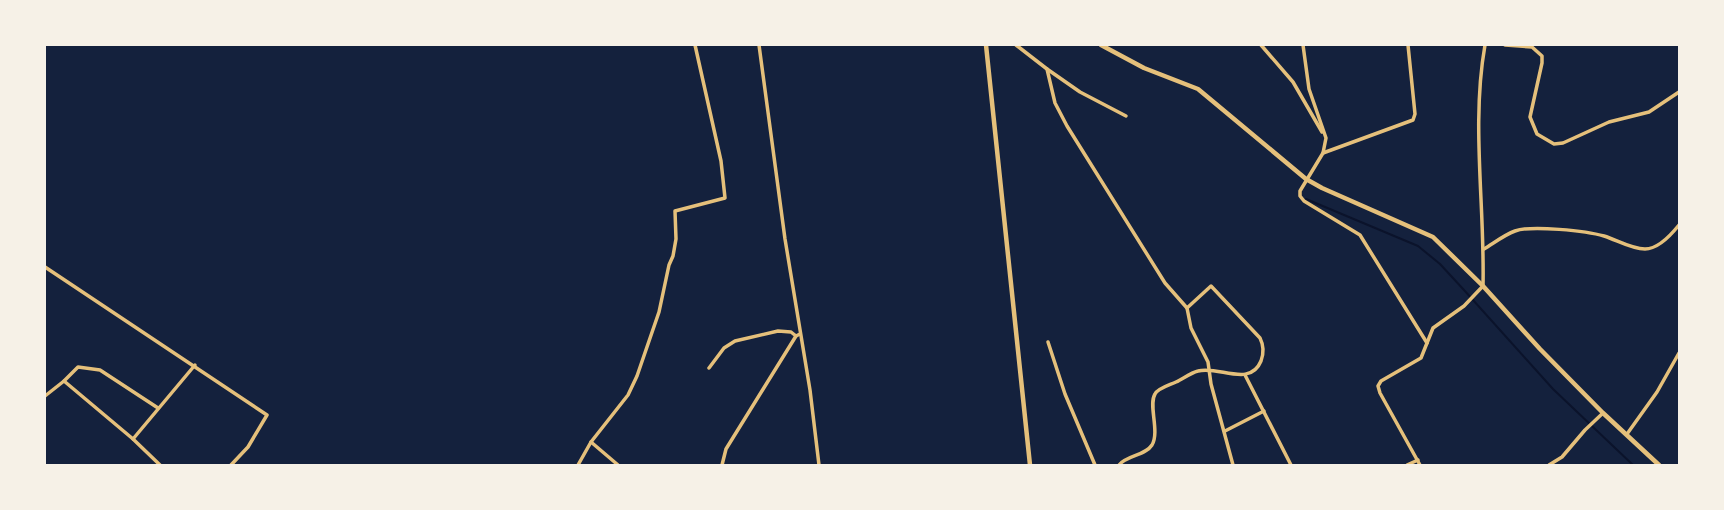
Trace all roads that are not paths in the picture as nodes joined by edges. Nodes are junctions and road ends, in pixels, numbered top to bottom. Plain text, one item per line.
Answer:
1 (695, 45) edge
2 (759, 45) edge
3 (986, 45) edge
4 (1016, 45) edge
5 (1101, 45) edge
6 (1261, 45) edge
7 (1303, 45) edge
8 (1408, 45) edge
9 (1485, 45) edge
10 (1505, 45) edge
11 (1047, 69) junction
12 (1679, 92) edge
13 (1126, 116) dead end
14 (1326, 138) junction
15 (1323, 153) junction
16 (1306, 179) junction
17 (1679, 225) edge
18 (1484, 249) junction
19 (45, 267) edge
20 (1483, 286) junction
21 (1187, 308) junction
22 (800, 334) junction
23 (796, 336) junction
24 (1048, 342) dead end
25 (1427, 343) junction
26 (1679, 353) edge
27 (195, 365) junction
28 (709, 368) dead end
29 (1208, 370) junction
30 (1245, 375) junction
31 (64, 381) junction
32 (45, 396) edge
33 (158, 408) junction
34 (1264, 411) junction
35 (1604, 413) junction
36 (1225, 431) junction
37 (1627, 434) junction
38 (133, 439) junction
39 (591, 442) junction
40 (1418, 460) junction
41 (160, 465) edge
42 (231, 465) edge
43 (578, 465) edge
44 (618, 465) edge
45 (722, 465) edge
46 (819, 465) edge
47 (1030, 465) edge
48 (1095, 465) edge
49 (1119, 465) edge
50 (1233, 465) edge
51 (1291, 465) edge
52 (1407, 465) edge
53 (1420, 465) edge
54 (1549, 465) edge
55 (1659, 465) edge

1 - 39 street
2 - 22 street
3 - 47 street
4 - 11 street
5 - 16 street
6 - 14 street
7 - 14 street
8 - 15 street
9 - 18 street
10 - 12 street
11 - 13 street
11 - 21 street
14 - 15 street
15 - 16 street
16 - 20 street
16 - 25 street
17 - 18 street
18 - 20 street
19 - 27 street
20 - 25 street
20 - 35 street
21 - 29 street
21 - 30 street
22 - 23 street
22 - 46 street
23 - 28 street
23 - 45 street
24 - 48 street
25 - 40 street
26 - 37 street
27 - 33 street
27 - 42 street
29 - 30 street
29 - 36 street
29 - 49 street
30 - 34 street
31 - 32 street
31 - 33 street
31 - 38 street
33 - 38 street
34 - 36 street
34 - 51 street
35 - 37 street
35 - 54 street
36 - 50 street
37 - 55 street
38 - 41 street
39 - 43 street
39 - 44 street
40 - 52 street
40 - 53 street

